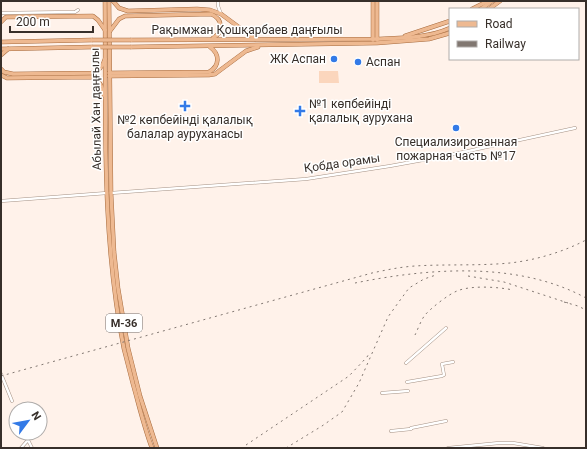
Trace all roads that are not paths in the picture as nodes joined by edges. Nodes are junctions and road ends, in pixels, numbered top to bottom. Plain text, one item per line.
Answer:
1 (105, 1) edge
2 (108, 1) edge
3 (112, 1) edge
4 (218, 1) edge
5 (373, 1) edge
6 (377, 1) edge
7 (488, 1) edge
8 (492, 1) edge
9 (500, 1) edge
10 (474, 8) edge
11 (483, 8) edge
12 (490, 8) edge
13 (78, 10) dead end
14 (1, 13) edge
15 (221, 14) junction
16 (449, 21) edge
17 (1, 22) edge
18 (449, 28) edge
19 (107, 31) junction
20 (449, 33) edge
21 (401, 38) junction
22 (208, 39) junction
23 (256, 39) junction
24 (2, 41) edge
25 (375, 41) junction
26 (263, 45) junction
27 (209, 46) junction
28 (1, 49) edge
29 (10, 49) junction
30 (106, 54) junction
31 (1, 55) edge
32 (1, 69) edge
33 (109, 74) junction
34 (1, 75) edge
35 (106, 99) junction
36 (575, 128) dead end
37 (109, 193) junction
38 (1, 201) edge
39 (446, 328) dead end
40 (453, 362) dead end
41 (406, 363) dead end
42 (1, 374) edge
43 (407, 382) dead end
44 (408, 391) dead end
45 (382, 394) dead end
46 (12, 401) dead end
47 (446, 421) dead end
48 (391, 431) dead end
49 (21, 448) edge
50 (32, 448) edge
51 (152, 448) edge
52 (157, 448) edge
53 (448, 448) edge
54 (543, 448) edge

1 - 19 main road, Абылай Хан даңғылы / M-36
2 - 19 main road, Абылай Хан даңғылы / M-36
3 - 15 main road
4 - 15 street
5 - 25 main road
6 - 25 main road
7 - 10 main road
8 - 11 main road
9 - 12 main road
13 - 14 street
15 - 23 main road
16 - 21 main road
17 - 19 main road
18 - 21 main road, Рақымжан Қошқарбаев даңғылы
19 - 22 main road
19 - 30 main road, Абылай Хан даңғылы / M-36
19 - 33 main road, Абылай Хан даңғылы / M-36
20 - 25 main road, Рақымжан Қошқарбаев даңғылы
21 - 25 main road, Рақымжан Қошқарбаев даңғылы
22 - 23 main road, Рақымжан Қошқарбаев даңғылы
22 - 24 main road, Рақымжан Қошқарбаев даңғылы, bridge
23 - 25 main road, Рақымжан Қошқарбаев даңғылы
25 - 26 main road, Рақымжан Қошқарбаев даңғылы
26 - 27 main road, Рақымжан Қошқарбаев даңғылы
26 - 33 main road
27 - 29 main road, Рақымжан Қошқарбаев даңғылы, bridge
27 - 33 main road
28 - 29 main road, Рақымжан Қошқарбаев даңғылы
29 - 31 main road
30 - 32 main road
30 - 35 main road, Абылай Хан даңғылы / M-36
33 - 37 main road, Абылай Хан даңғылы / M-36
34 - 35 main road
35 - 37 main road, Абылай Хан даңғылы / M-36
36 - 37 street, Қобда орамы
37 - 38 street, Қобда орамы
37 - 51 main road, M-36
37 - 52 main road, M-36
39 - 41 street
40 - 43 street
42 - 46 street
44 - 45 street
47 - 48 street
49 - 50 street
53 - 54 street

